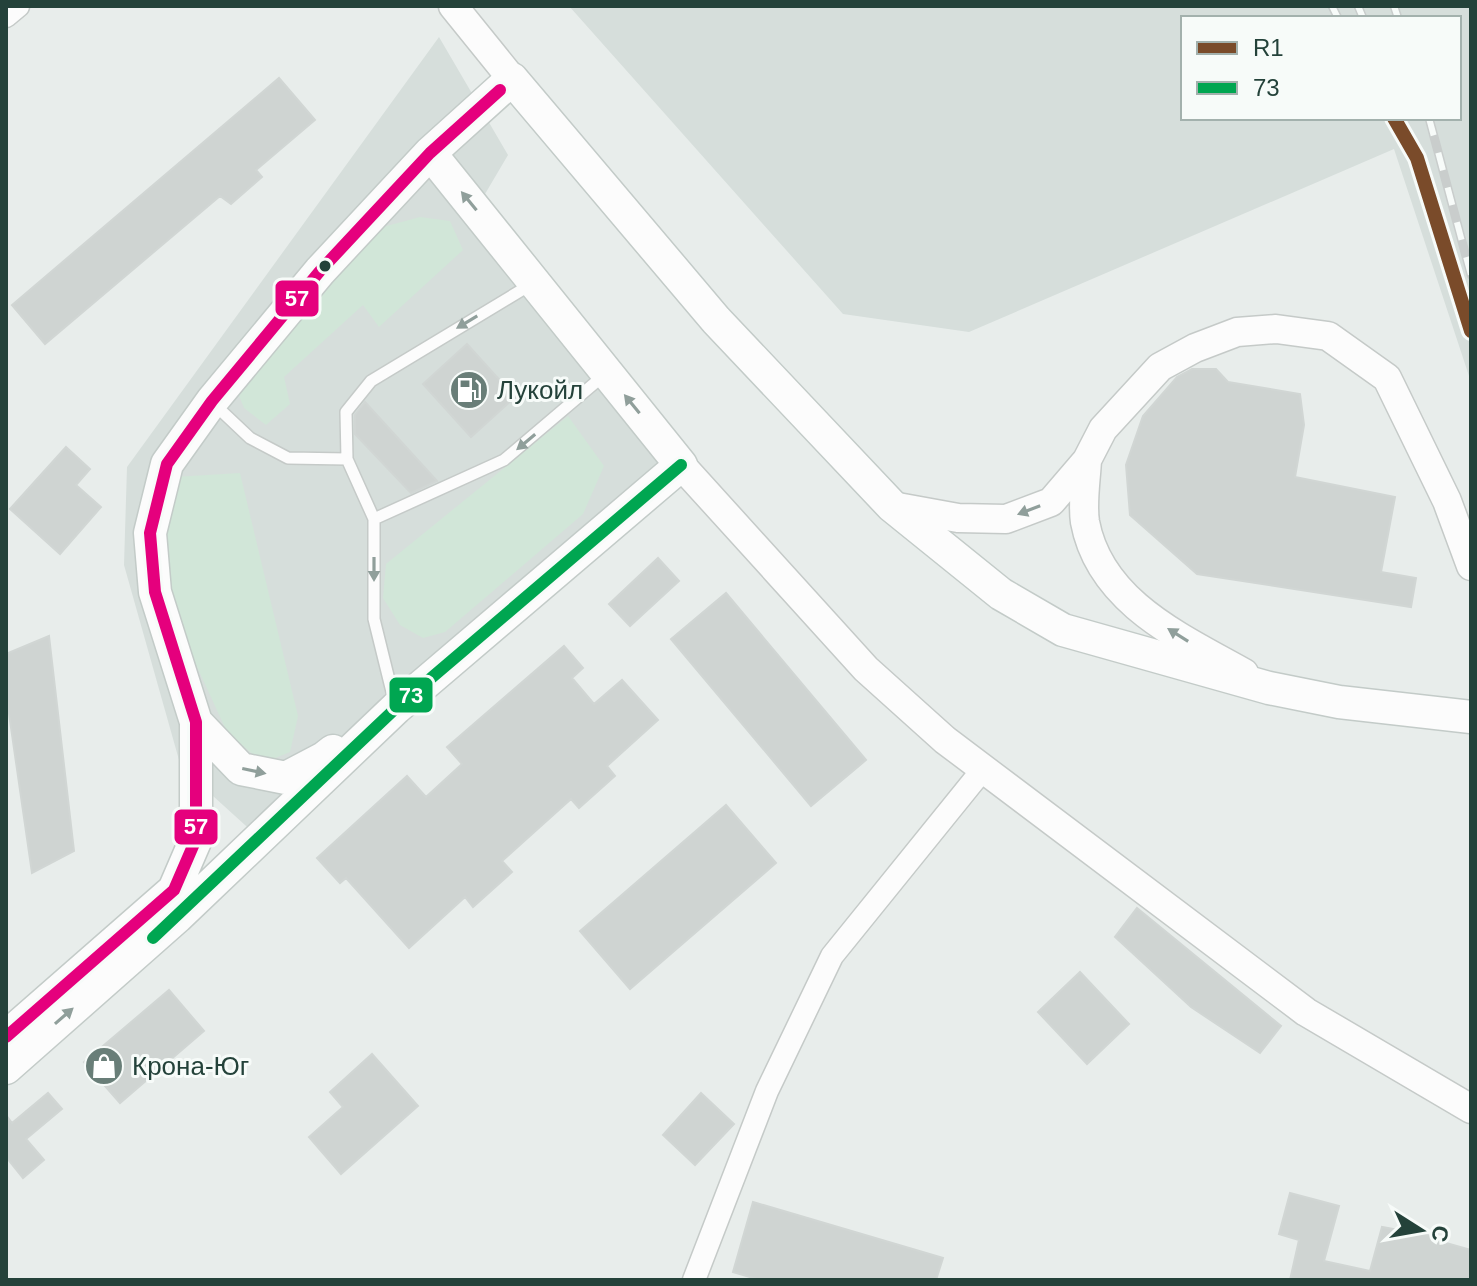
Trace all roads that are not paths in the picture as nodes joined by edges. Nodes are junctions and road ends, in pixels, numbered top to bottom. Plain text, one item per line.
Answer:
1 (18, 6) edge
2 (453, 6) edge
3 (6, 16) edge
4 (512, 79) junction
5 (430, 153) junction
6 (534, 282) junction
7 (607, 373) junction
8 (212, 401) junction
9 (347, 459) junction
10 (1087, 460) junction
11 (681, 465) junction
12 (892, 506) junction
13 (374, 519) junction
14 (1471, 566) edge
15 (1269, 688) junction
16 (396, 708) junction
17 (1471, 717) edge
18 (196, 722) junction
19 (984, 768) junction
20 (6, 1037) edge
21 (6, 1068) edge
22 (1471, 1109) edge
23 (694, 1280) edge

1 - 3 street
2 - 4 street
4 - 5 main road
4 - 12 main road
6 -> 5 main road
5 - 8 main road
6 - 7 main road
6 -> 9 lane
11 -> 7 main road
7 -> 13 lane
8 - 9 lane
8 - 18 main road
9 - 13 lane
10 -> 12 street
10 - 14 street
15 -> 10 street
11 - 16 main road
11 - 19 street
12 - 15 main road
13 -> 16 lane
15 - 17 main road
18 -> 16 main road
21 -> 16 main road
18 - 20 main road
19 - 22 street
19 - 23 street

